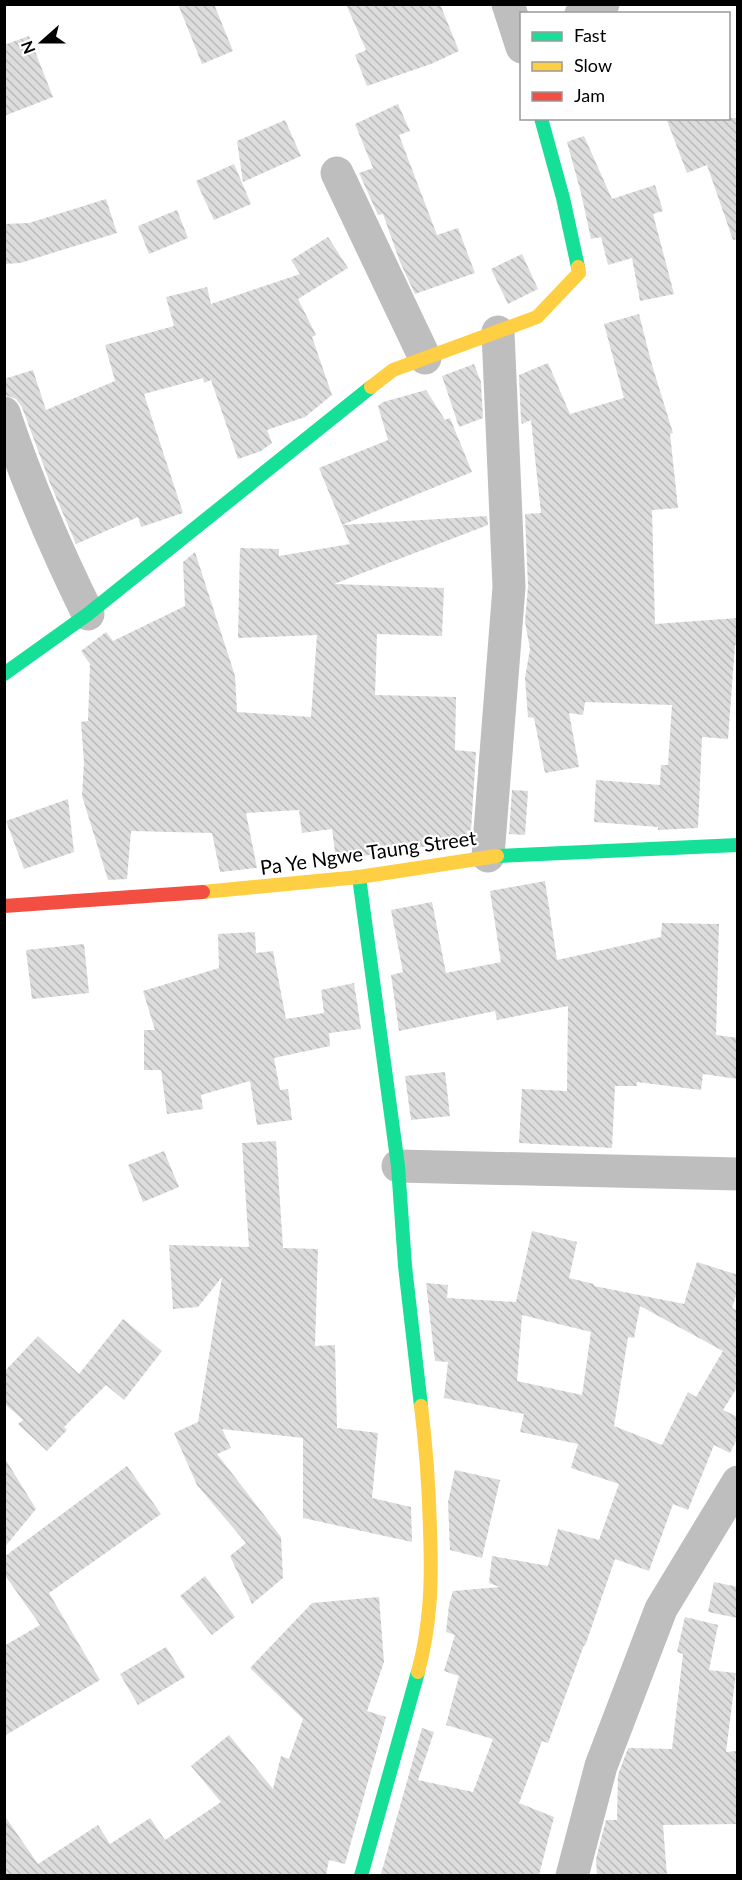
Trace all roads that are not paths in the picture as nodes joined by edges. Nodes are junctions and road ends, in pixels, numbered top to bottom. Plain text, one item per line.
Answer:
1 (508, 4) edge
2 (603, 4) edge
3 (585, 12) edge
4 (520, 38) edge
5 (542, 120) edge
6 (337, 173) dead end
7 (498, 332) junction
8 (424, 358) junction
9 (4, 412) edge
10 (88, 614) junction
11 (4, 674) edge
12 (738, 845) edge
13 (488, 856) junction
14 (359, 877) junction
15 (4, 906) edge
16 (398, 1166) junction
17 (738, 1174) edge
18 (738, 1482) edge
19 (361, 1875) edge
20 (572, 1875) edge

1 - 4 street
2 - 3 street
5 - 7 street
6 - 8 street
7 - 8 street
7 - 13 street
8 - 10 street
9 - 10 street
10 - 11 street
12 - 13 street, Pa Ye Ngwe Taung Street
13 - 14 street, Pa Ye Ngwe Taung Street
14 - 15 street, Pa Ye Ngwe Taung Street
14 - 16 street
16 - 17 street
16 - 19 street
18 - 20 street

